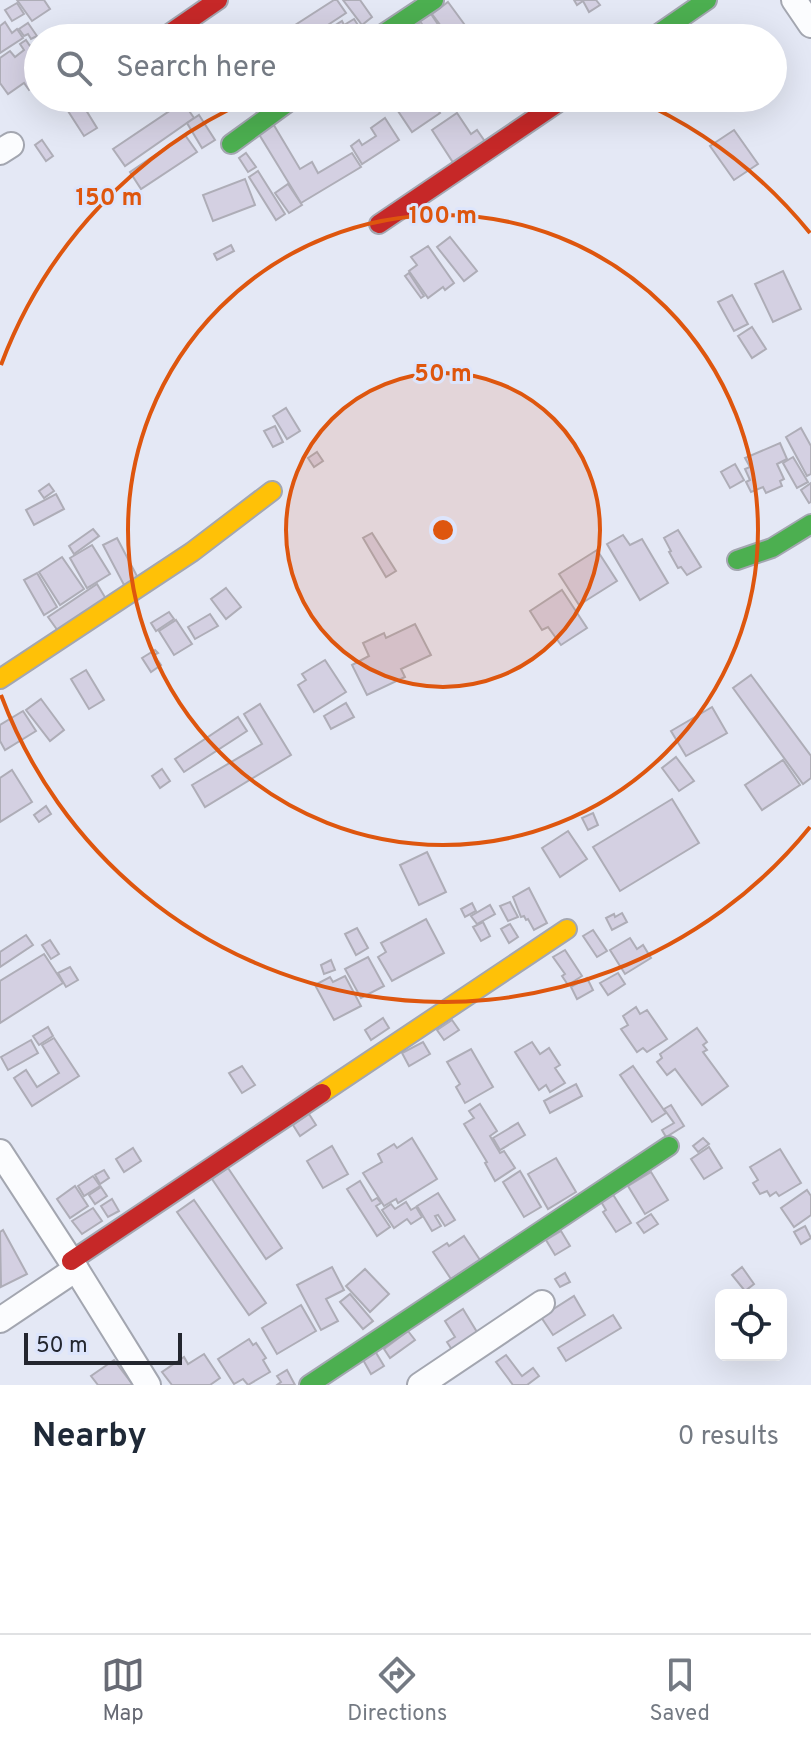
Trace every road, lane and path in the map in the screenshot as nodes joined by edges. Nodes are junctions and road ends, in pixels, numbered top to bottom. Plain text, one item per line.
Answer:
1 (218, 0) edge
2 (434, 0) edge
3 (707, 0) edge
4 (794, 0) edge
5 (183, 24) edge
6 (398, 24) edge
7 (672, 24) edge
8 (811, 25) edge
9 (275, 112) edge
10 (544, 112) edge
11 (231, 144) dead end
12 (379, 224) dead end
13 (272, 491) dead end
14 (811, 524) edge
15 (737, 560) dead end
16 (0, 679) edge
17 (567, 929) dead end
18 (669, 1146) dead end
19 (0, 1152) edge
20 (74, 1265) junction
21 (542, 1303) dead end
22 (0, 1320) edge
23 (148, 1385) edge
24 (309, 1385) edge
25 (420, 1385) edge

1 - 5 street
2 - 6 street
3 - 7 street
4 - 8 street
9 - 11 street
10 - 12 street
13 - 16 street
14 - 15 street
17 - 20 street
18 - 24 street
19 - 20 street
20 - 22 street
20 - 23 street
21 - 25 street

